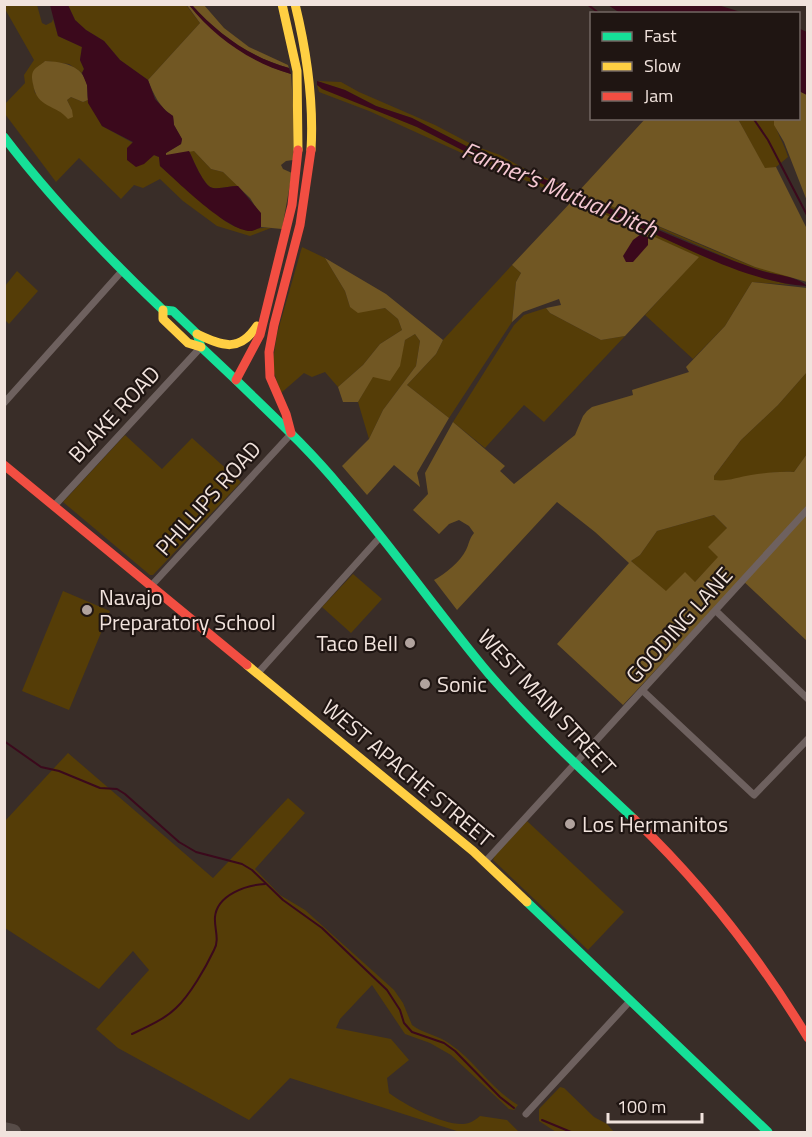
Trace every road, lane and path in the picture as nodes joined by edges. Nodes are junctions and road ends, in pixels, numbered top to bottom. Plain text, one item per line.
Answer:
1 (282, 4) edge
2 (295, 4) edge
3 (4, 137) edge
4 (122, 271) junction
5 (268, 303) junction
6 (163, 310) junction
7 (279, 310) junction
8 (197, 334) junction
9 (201, 347) junction
10 (236, 380) junction
11 (4, 402) edge
12 (291, 434) junction
13 (4, 465) edge
14 (54, 506) junction
15 (807, 510) edge
16 (381, 536) junction
17 (151, 586) junction
18 (716, 611) junction
19 (257, 674) junction
20 (643, 691) junction
21 (807, 699) edge
22 (807, 739) edge
23 (576, 764) junction
24 (485, 862) junction
25 (630, 1001) junction
26 (807, 1038) edge
27 (526, 1114) dead end
28 (768, 1132) edge

1 - 5 main road
2 - 7 main road
3 - 4 main road, WEST MAIN STREET
4 - 6 main road, WEST MAIN STREET
4 - 11 street
5 - 8 main road
5 - 10 main road
6 - 8 main road, WEST MAIN STREET
6 - 9 main road, WEST MAIN STREET
7 - 10 main road
7 - 12 main road
8 - 9 main road, WEST MAIN STREET
9 - 10 main road, WEST MAIN STREET
9 - 14 street, BLAKE ROAD
10 - 12 main road, WEST MAIN STREET
12 - 16 main road, WEST MAIN STREET
12 - 17 street, PHILLIPS ROAD
13 - 14 main road, WEST APACHE STREET
14 - 17 main road, WEST APACHE STREET
15 - 18 street, GOODING LANE
16 - 19 street
16 - 23 main road, WEST MAIN STREET
17 - 19 main road, WEST APACHE STREET
18 - 20 street, GOODING LANE
18 - 21 street
19 - 24 main road, WEST APACHE STREET
20 - 22 street
20 - 23 street, GOODING LANE
23 - 24 street, GOODING LANE
23 - 26 main road, WEST MAIN STREET
24 - 25 main road, WEST APACHE STREET
25 - 27 street
25 - 28 main road, WEST APACHE STREET

